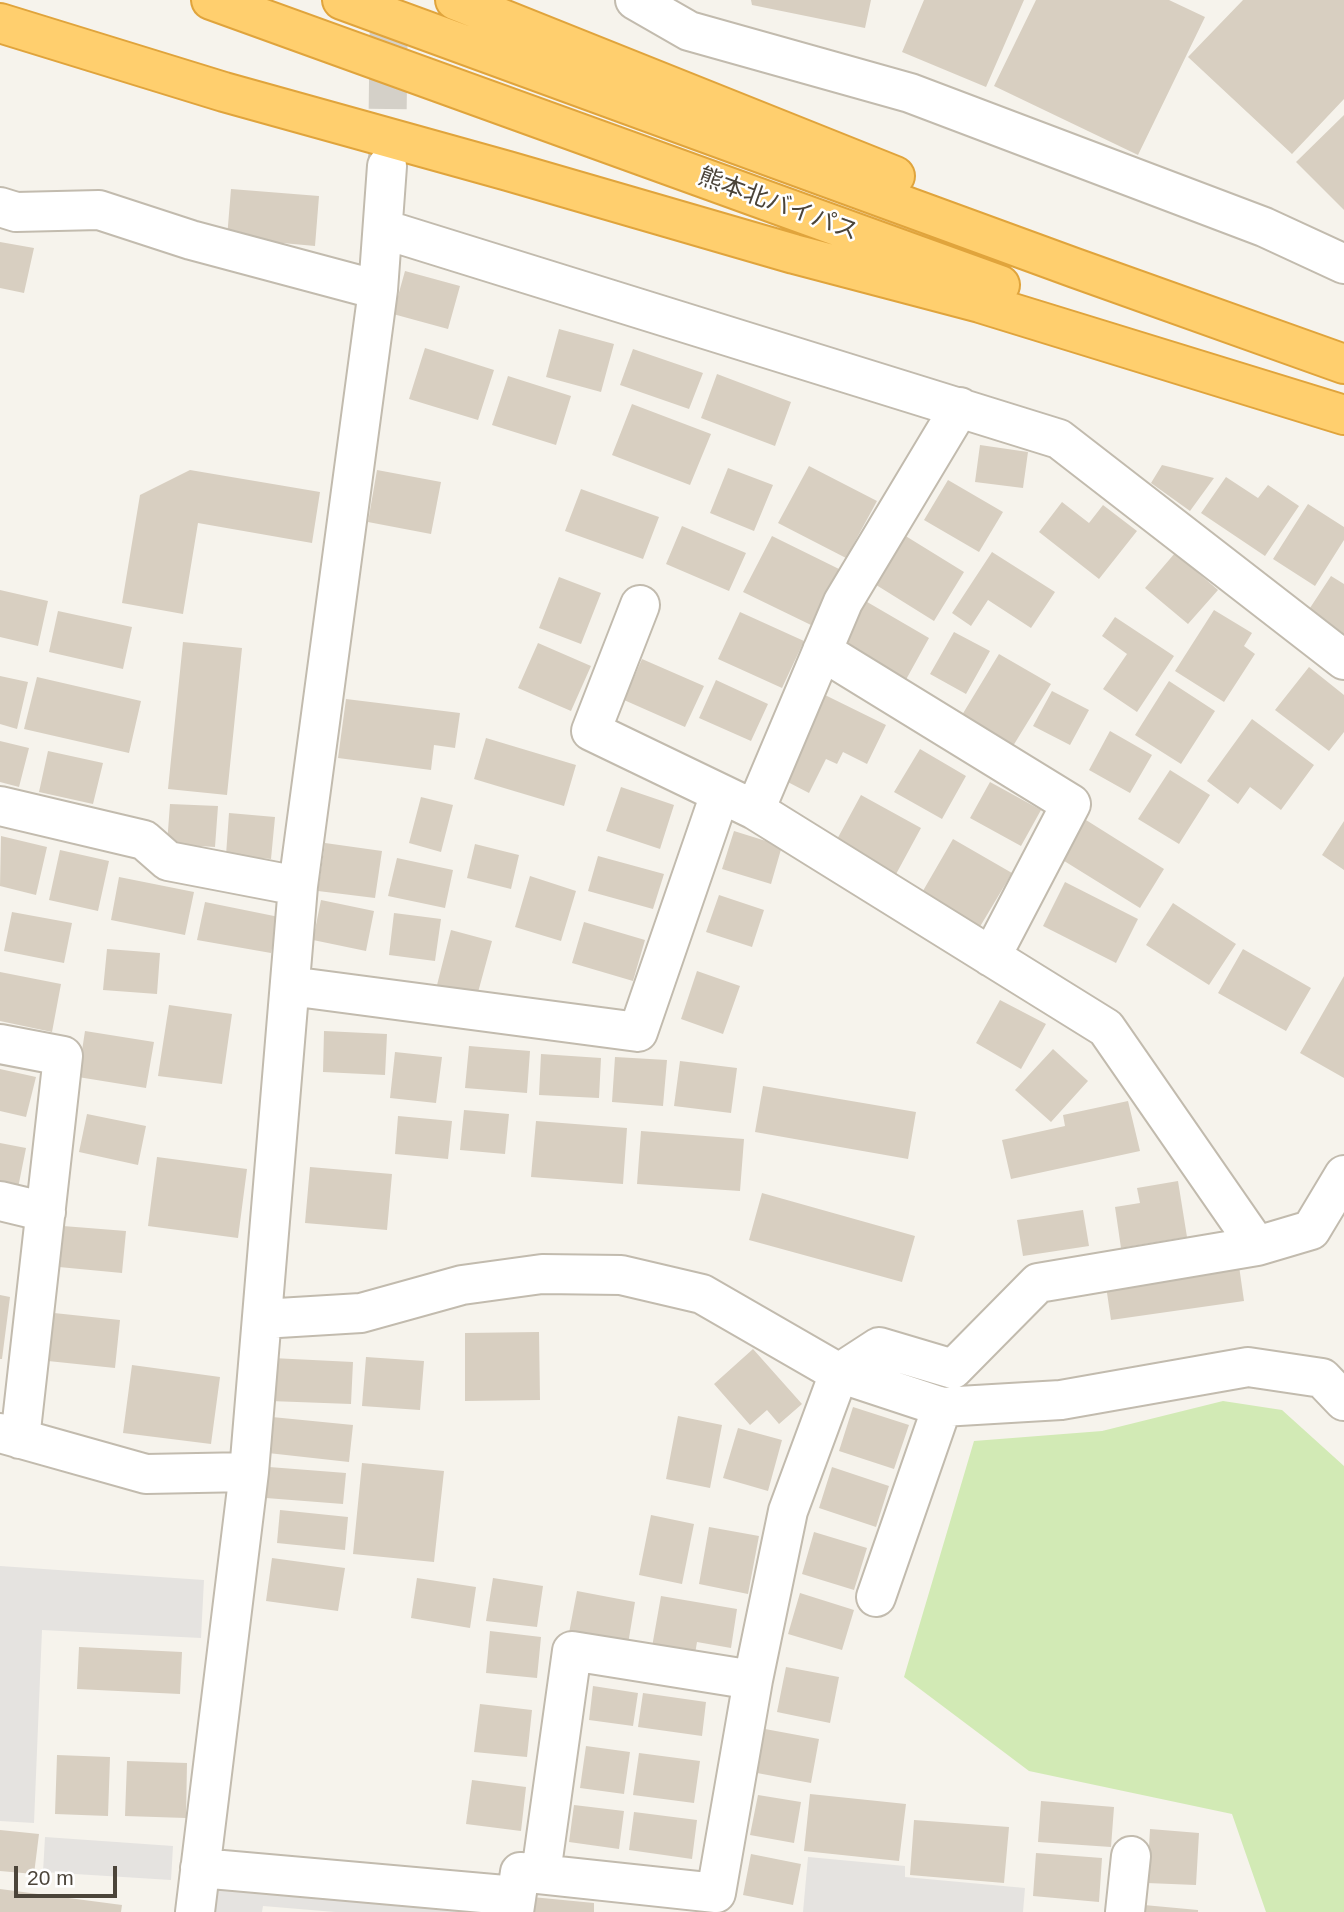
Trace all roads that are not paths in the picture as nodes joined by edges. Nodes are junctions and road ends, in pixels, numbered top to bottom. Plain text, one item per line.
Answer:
1 (211, 0) edge
2 (342, 0) edge
3 (455, 0) edge
4 (635, 0) edge
5 (0, 23) edge
6 (387, 166) tunnel mouth
7 (0, 207) edge
8 (383, 229) junction
9 (1344, 264) edge
10 (1075, 268) junction
11 (378, 290) junction
12 (1344, 364) edge
13 (960, 407) junction
14 (1344, 412) edge
15 (640, 605) dead end
16 (822, 651) junction
17 (1344, 660) edge
18 (720, 794) junction
19 (0, 806) edge
20 (755, 810) junction
21 (298, 886) junction
22 (991, 957) junction
23 (290, 986) junction
24 (0, 1044) edge
25 (1344, 1175) edge
26 (0, 1201) edge
27 (46, 1212) junction
28 (1257, 1246) junction
29 (262, 1319) junction
30 (839, 1373) junction
31 (1344, 1402) edge
32 (942, 1407) junction
33 (10, 1436) edge
34 (249, 1472) junction
35 (876, 1597) dead end
36 (753, 1680) junction
37 (1131, 1856) dead end
38 (200, 1868) junction
39 (524, 1894) edge
40 (195, 1912) edge
41 (1125, 1912) edge

1 - 14 highway, 熊本北バイパス
2 - 10 highway, 熊本北バイパス
3 - 10 highway
4 - 9 street
5 - 14 highway
6 - 8 street
7 - 11 street
8 - 11 street
8 - 13 street
10 - 12 highway, 熊本北バイパス
11 - 21 street
13 - 16 street
13 - 17 street
15 - 18 street
16 - 20 street
16 - 22 street
18 - 20 street
18 - 23 street
19 - 21 street
20 - 22 street
21 - 23 street
22 - 28 street
23 - 29 street
24 - 27 street
25 - 28 street
26 - 27 street
27 - 33 street
28 - 30 street
29 - 30 street
29 - 34 street
30 - 32 street
30 - 36 street
31 - 32 street
32 - 35 street
33 - 34 street
34 - 38 street
36 - 39 street
36 - 39 street
37 - 41 street
38 - 39 street
38 - 40 street

